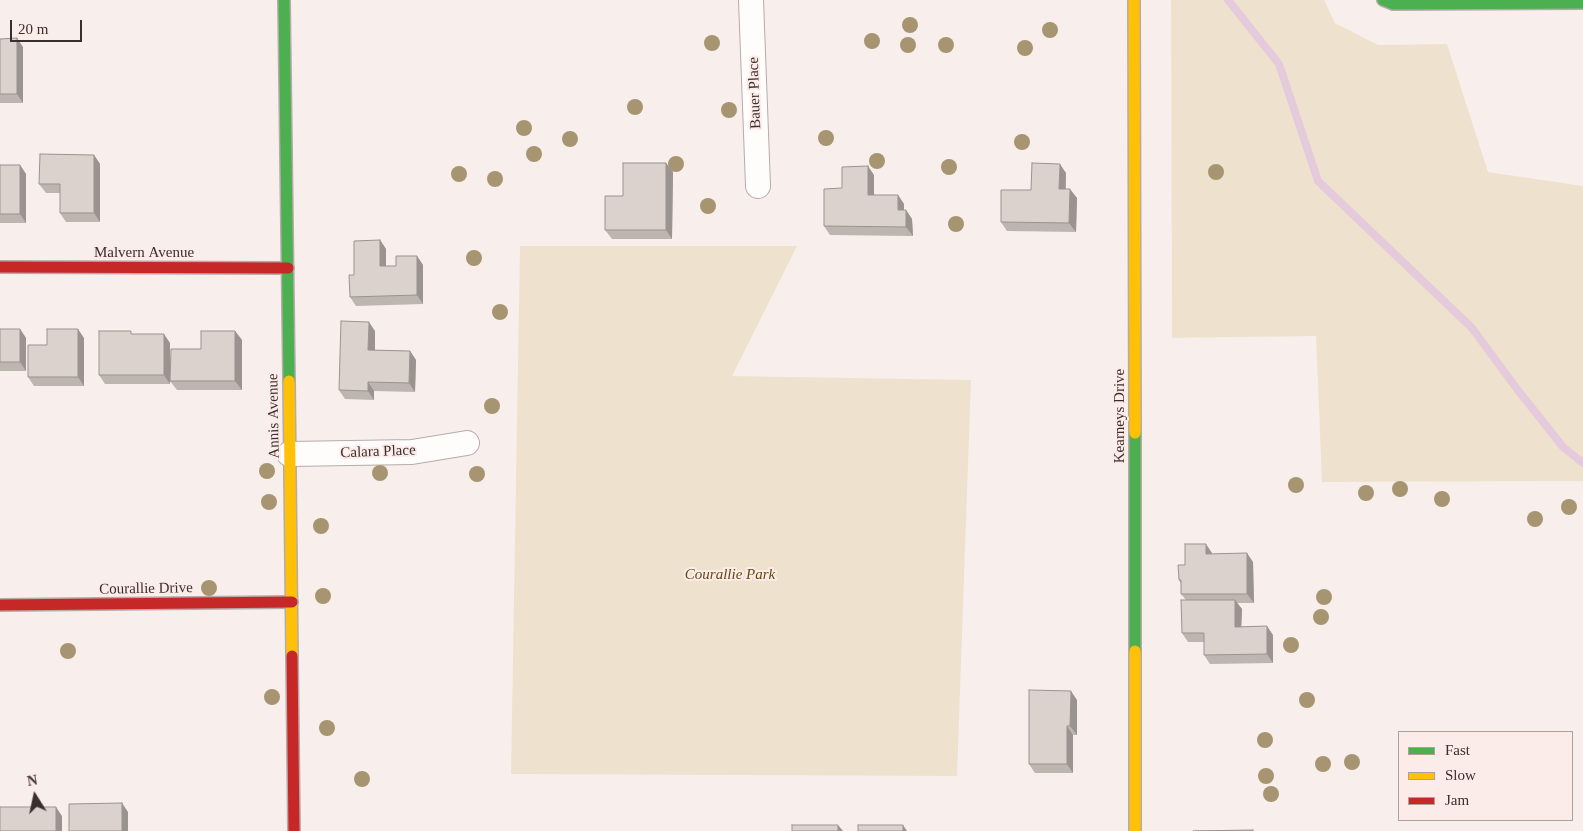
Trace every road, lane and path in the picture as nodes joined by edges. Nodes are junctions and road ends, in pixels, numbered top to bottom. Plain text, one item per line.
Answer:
1 (284, 0) edge
2 (751, 0) edge
3 (1134, 0) edge
4 (1383, 0) edge
5 (1583, 3) edge
6 (758, 186) dead end
7 (0, 267) edge
8 (288, 268) junction
9 (467, 442) dead end
10 (289, 454) junction
11 (292, 602) junction
12 (0, 605) edge
13 (294, 831) edge
14 (1135, 831) edge

1 - 8 street, Annis Avenue
2 - 6 street, Bauer Place
3 - 14 street, Kearneys Drive
4 - 5 street
7 - 8 street, Malvern Avenue
8 - 10 street, Annis Avenue
9 - 10 street, Calara Place
10 - 11 street, Annis Avenue
11 - 12 street, Courallie Drive
11 - 13 street, Annis Avenue

